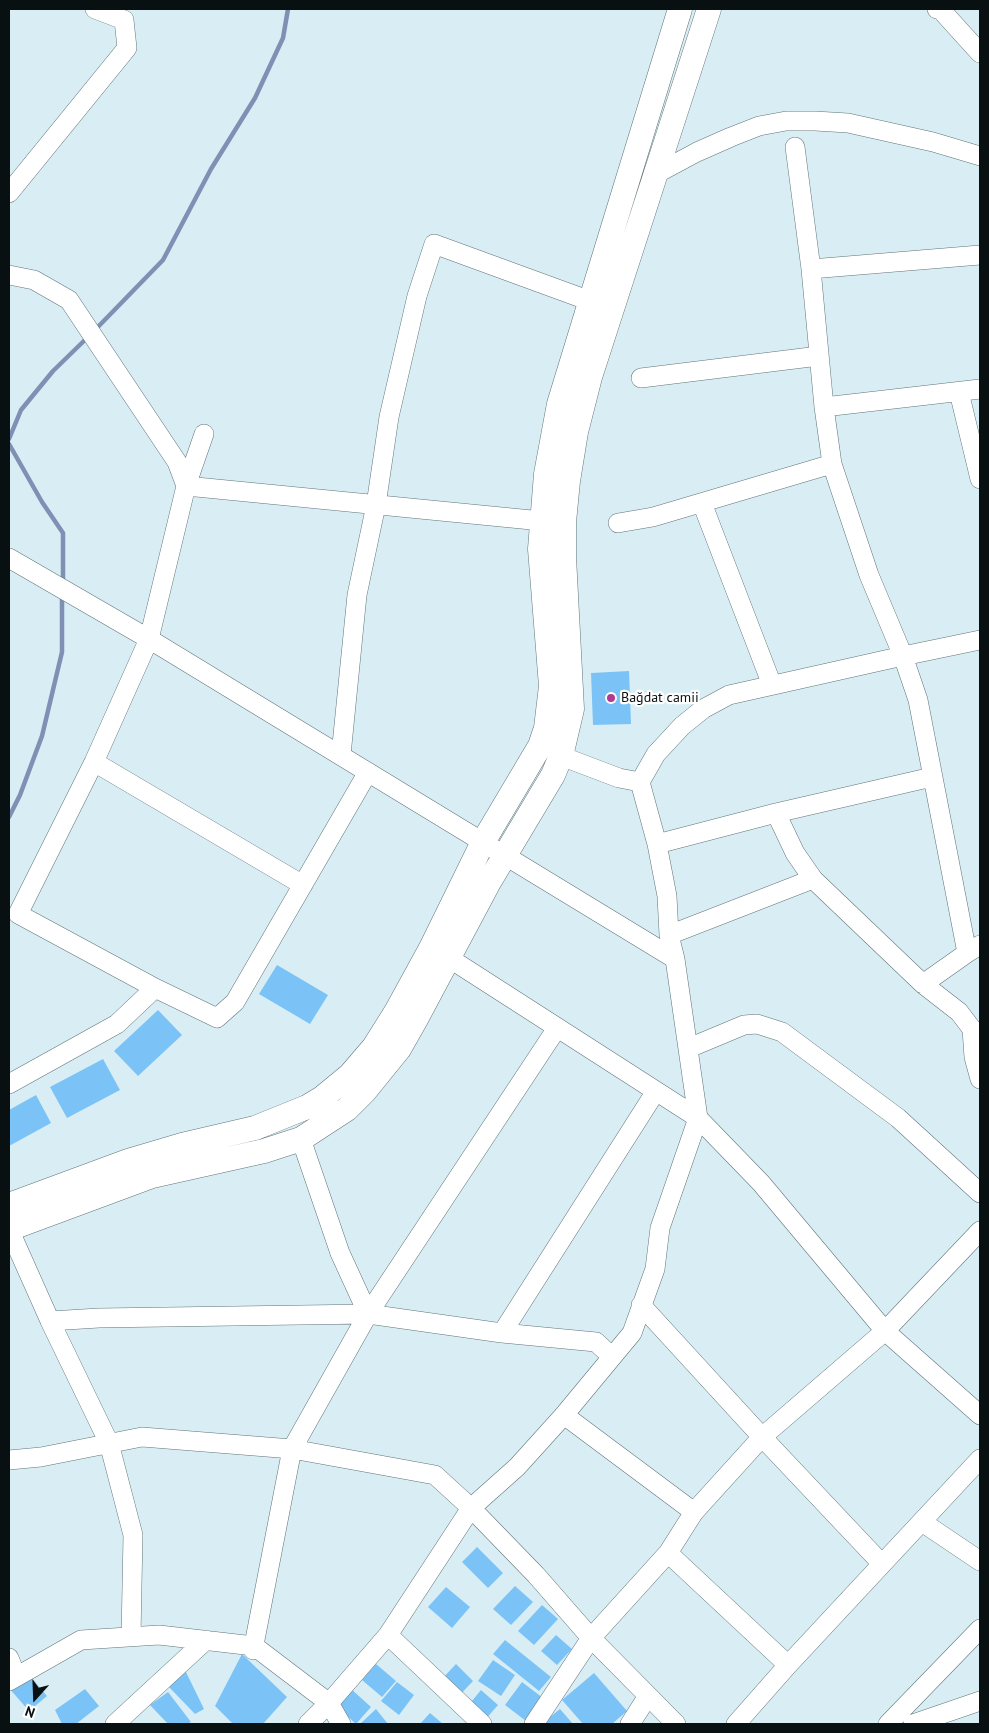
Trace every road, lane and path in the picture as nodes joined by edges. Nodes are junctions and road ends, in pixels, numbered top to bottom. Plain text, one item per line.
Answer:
1 (95, 9) edge
2 (680, 9) edge
3 (709, 9) edge
4 (940, 9) edge
5 (980, 53) edge
6 (795, 147) dead end
7 (980, 156) edge
8 (656, 174) junction
9 (9, 193) edge
10 (980, 255) edge
11 (811, 269) junction
12 (9, 275) edge
13 (590, 301) junction
14 (819, 356) junction
15 (641, 378) dead end
16 (980, 389) edge
17 (959, 392) junction
18 (824, 407) junction
19 (204, 434) dead end
20 (832, 464) junction
21 (980, 479) edge
22 (186, 486) junction
23 (702, 502) junction
24 (376, 506) junction
25 (542, 521) junction
26 (618, 523) dead end
27 (9, 558) edge
28 (149, 640) junction
29 (980, 640) edge
30 (903, 656) junction
31 (772, 685) junction
32 (341, 755) junction
33 (562, 756) junction
34 (94, 762) junction
35 (368, 772) junction
36 (932, 777) junction
37 (640, 782) junction
38 (776, 813) junction
39 (484, 842) junction
40 (657, 844) junction
41 (504, 856) junction
42 (813, 879) junction
43 (302, 885) junction
44 (14, 914) edge
45 (669, 935) junction
46 (974, 949) edge
47 (449, 958) junction
48 (675, 959) junction
49 (923, 984) junction
50 (155, 988) junction
51 (557, 1028) junction
52 (689, 1048) junction
53 (980, 1079) edge
54 (9, 1084) edge
55 (656, 1091) junction
56 (698, 1118) junction
57 (301, 1139) junction
58 (980, 1193) edge
59 (9, 1205) edge
60 (9, 1229) edge
61 (980, 1231) edge
62 (642, 1305) junction
63 (368, 1314) junction
64 (50, 1321) junction
65 (885, 1331) junction
66 (502, 1333) junction
67 (611, 1356) junction
68 (564, 1415) junction
69 (980, 1415) edge
70 (762, 1437) junction
71 (109, 1444) junction
72 (292, 1449) junction
73 (980, 1459) edge
74 (9, 1460) edge
75 (471, 1508) junction
76 (694, 1512) junction
77 (922, 1522) junction
78 (668, 1553) junction
79 (980, 1561) edge
80 (882, 1564) junction
81 (980, 1629) edge
82 (388, 1635) junction
83 (131, 1637) junction
84 (590, 1638) junction
85 (206, 1640) junction
86 (254, 1648) junction
87 (9, 1658) edge
88 (788, 1665) junction
89 (12, 1678) edge
90 (648, 1696) junction
91 (980, 1701) edge
92 (329, 1703) junction
93 (115, 1724) edge
94 (308, 1724) edge
95 (341, 1724) edge
96 (482, 1724) edge
97 (534, 1724) edge
98 (630, 1724) edge
99 (676, 1724) edge
100 (736, 1724) edge
101 (888, 1724) edge
102 (913, 1724) edge

1 - 9 street
2 - 13 main road
3 - 8 main road
4 - 5 street
6 - 11 street
7 - 8 street
8 - 33 main road
10 - 11 street
11 - 14 street
12 - 22 street
13 - 24 street
13 - 25 main road
14 - 15 street
14 - 18 street
16 - 17 street
17 - 18 street
17 - 21 street
18 - 20 street
19 - 22 street
20 - 23 street
20 - 30 street
22 - 24 street
22 - 28 street
23 - 26 street
23 - 31 street
24 - 25 street
24 - 32 street
25 - 39 main road
27 - 28 street
28 - 32 street
28 - 34 street
29 - 30 street
30 - 31 street
30 - 36 street
31 - 37 street
32 - 35 street
33 - 37 street
33 - 41 main road
34 - 43 street
34 - 44 street
35 - 39 street
35 - 43 street
36 - 38 street
36 - 46 street
37 - 40 street
38 - 40 street
38 - 42 street
39 - 41 street
39 - 59 main road
40 - 45 street
41 - 47 main road
41 - 48 street
42 - 45 street
42 - 49 street
43 - 50 street
44 - 50 street
45 - 48 street
46 - 49 street
47 - 51 street
47 - 57 main road
48 - 52 street
49 - 53 street
50 - 54 street
51 - 55 street
51 - 63 street
52 - 56 street
52 - 58 street
55 - 56 street
55 - 66 street
56 - 62 street
56 - 65 street
57 - 60 main road
57 - 63 street
60 - 64 street
61 - 65 street
62 - 67 street
62 - 70 street
63 - 64 street
63 - 66 street
63 - 72 street
64 - 71 street
65 - 69 street
65 - 70 street
66 - 67 street
67 - 68 street
68 - 75 street
68 - 76 street
70 - 76 street
70 - 80 street
71 - 72 street
71 - 74 street
71 - 83 street
72 - 75 street
72 - 86 street
73 - 77 street
75 - 82 street
75 - 84 street
76 - 78 street
77 - 79 street
77 - 80 street
78 - 84 street
78 - 88 street
80 - 88 street
81 - 101 street
82 - 92 street
82 - 96 street
83 - 85 street
83 - 89 street
84 - 90 street
84 - 97 street
85 - 86 street
85 - 93 street
86 - 92 street
87 - 89 street
88 - 100 street
90 - 98 street
90 - 99 street
91 - 102 street
92 - 94 street
92 - 95 street

